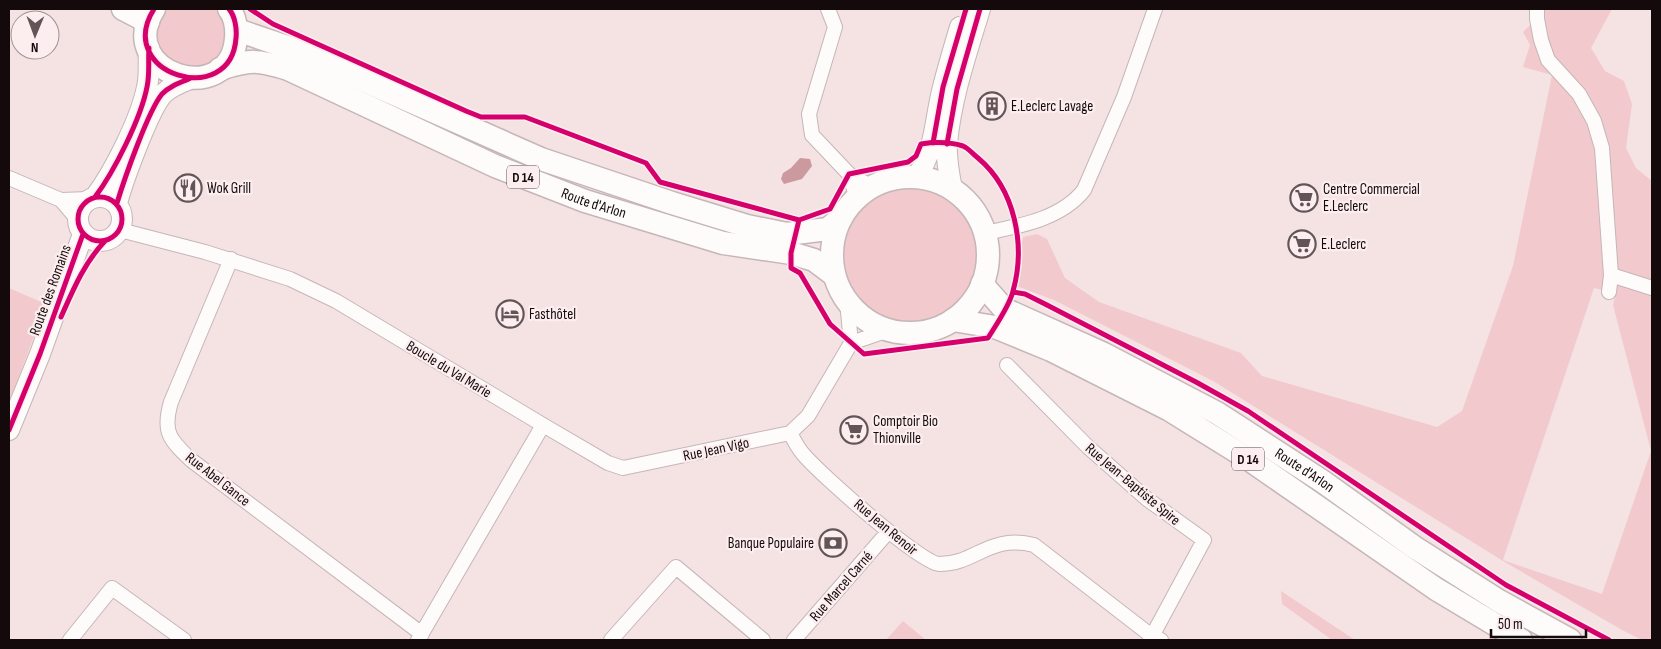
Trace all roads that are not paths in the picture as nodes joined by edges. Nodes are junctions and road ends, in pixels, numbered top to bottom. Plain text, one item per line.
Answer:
1 (124, 9) edge
2 (229, 9) edge
3 (828, 9) edge
4 (966, 9) edge
5 (980, 9) edge
6 (1155, 9) edge
7 (1537, 9) edge
8 (151, 16) edge
9 (237, 30) junction
10 (148, 48) junction
11 (220, 68) junction
12 (190, 79) junction
13 (9, 178) edge
14 (916, 178) junction
15 (952, 189) junction
16 (864, 192) junction
17 (92, 198) junction
18 (61, 200) junction
19 (117, 203) junction
20 (841, 218) junction
21 (81, 227) junction
22 (985, 234) junction
23 (113, 236) junction
24 (231, 259) junction
25 (834, 275) junction
26 (1611, 275) junction
27 (982, 284) junction
28 (1652, 288) edge
29 (1609, 292) dead end
30 (847, 301) junction
31 (953, 320) junction
32 (889, 330) junction
33 (851, 343) junction
34 (40, 354) junction
35 (1007, 365) dead end
36 (543, 425) junction
37 (9, 430) edge
38 (790, 433) junction
39 (888, 532) junction
40 (420, 637) edge
41 (1155, 639) edge
42 (70, 640) edge
43 (184, 640) edge
44 (611, 640) edge
45 (763, 640) edge
46 (794, 640) edge
47 (1521, 640) edge
48 (1570, 640) edge

1 - 8 main road
2 - 9 main road
3 - 16 street
4 - 14 street
5 - 15 street
6 - 22 street
7 - 26 street
8 - 10 main road
9 - 11 main road
9 - 20 main road, Route d'Arlon / D 14
10 - 12 main road
10 - 17 street, Route des Romains
11 - 12 main road, Route d'Arlon
11 - 25 main road, Route d'Arlon / D 14
12 - 19 street
13 - 18 street
14 - 15 main road
14 - 16 main road
15 - 22 main road
16 - 20 main road
17 - 18 street
17 - 19 street
17 - 21 street, Route des Romains
18 - 21 street
19 - 23 street
20 - 25 main road
21 - 23 street, Route des Romains
21 - 34 street, Route des Romains
22 - 27 main road
23 - 24 street, Boucle du Val Marie
23 - 34 street, Route des Romains
24 - 36 street, Boucle du Val Marie
24 - 40 street, Rue Abel Gance
25 - 30 main road
26 - 28 street
26 - 29 street
27 - 31 main road
27 - 48 main road, Route d'Arlon / D 14
30 - 32 main road
30 - 33 street
31 - 32 main road
31 - 47 main road, Route d'Arlon / D 14
32 - 33 street
33 - 38 street
34 - 37 street, Route des Romains
35 - 41 street, Rue Jean-Baptiste Spire
36 - 38 street, Rue Jean Vigo
36 - 40 street
38 - 39 street, Rue Jean Renoir
39 - 41 street, Rue Jean Renoir
39 - 46 street, Rue Marcel Carné
42 - 43 street
44 - 45 street

